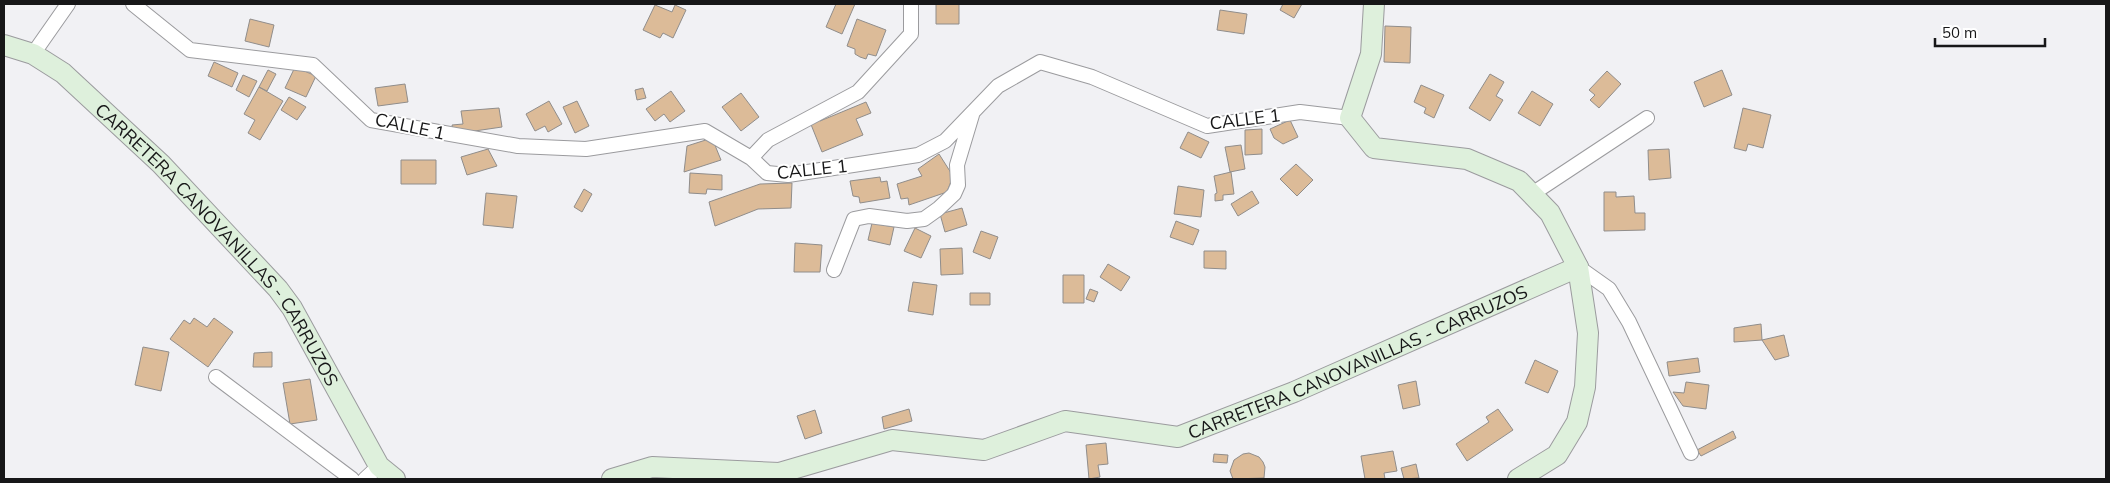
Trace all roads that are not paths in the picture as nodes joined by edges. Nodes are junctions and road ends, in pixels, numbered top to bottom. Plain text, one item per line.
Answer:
1 (68, 4) edge
2 (134, 4) edge
3 (911, 4) edge
4 (1374, 4) edge
5 (4, 45) edge
6 (33, 54) junction
7 (973, 112) junction
8 (1350, 118) junction
9 (1647, 118) dead end
10 (751, 158) junction
11 (1532, 194) junction
12 (1578, 267) junction
13 (834, 270) dead end
14 (216, 377) dead end
15 (1691, 453) dead end
16 (372, 473) edge
17 (352, 479) edge
18 (395, 479) edge
19 (612, 479) edge
20 (1518, 479) edge

1 - 6 street
2 - 10 street, CALLE 1
3 - 10 street
4 - 8 street
5 - 6 street, CARRETERA CANOVANILLAS - CARRUZOS
6 - 16 street, CARRETERA CANOVANILLAS - CARRUZOS
7 - 8 street, CALLE 1
7 - 10 street, CALLE 1
7 - 13 street
8 - 11 street
9 - 11 street
11 - 12 street
12 - 15 street
12 - 19 street, CARRETERA CANOVANILLAS - CARRUZOS
12 - 20 street
14 - 17 street
16 - 18 street, CARRETERA CANOVANILLAS - CARRUZOS

